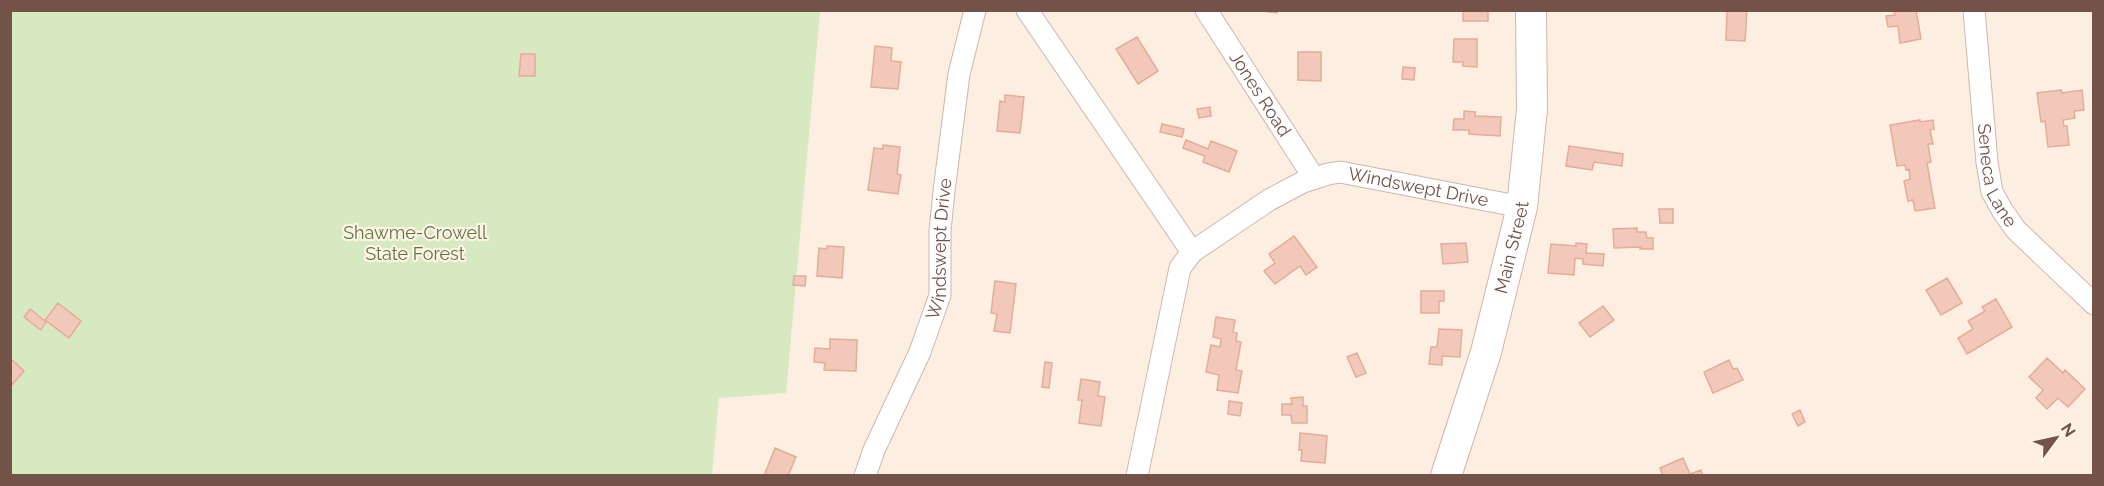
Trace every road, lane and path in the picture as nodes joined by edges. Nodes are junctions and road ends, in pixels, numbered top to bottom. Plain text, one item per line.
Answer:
1 (975, 10) edge
2 (1027, 10) edge
3 (1206, 10) edge
4 (1531, 10) edge
5 (1974, 10) edge
6 (1314, 178) junction
7 (1522, 207) junction
8 (1192, 252) junction
9 (2094, 304) edge
10 (865, 476) edge
11 (1137, 476) edge
12 (1446, 476) edge

1 - 10 street, Windswept Drive
2 - 8 street
3 - 6 street, Jones Road
4 - 7 main road, Main Street
5 - 9 street, Seneca Lane
6 - 7 street, Windswept Drive
6 - 8 street, Windswept Drive
7 - 12 main road, Main Street
8 - 11 street, Windswept Drive

